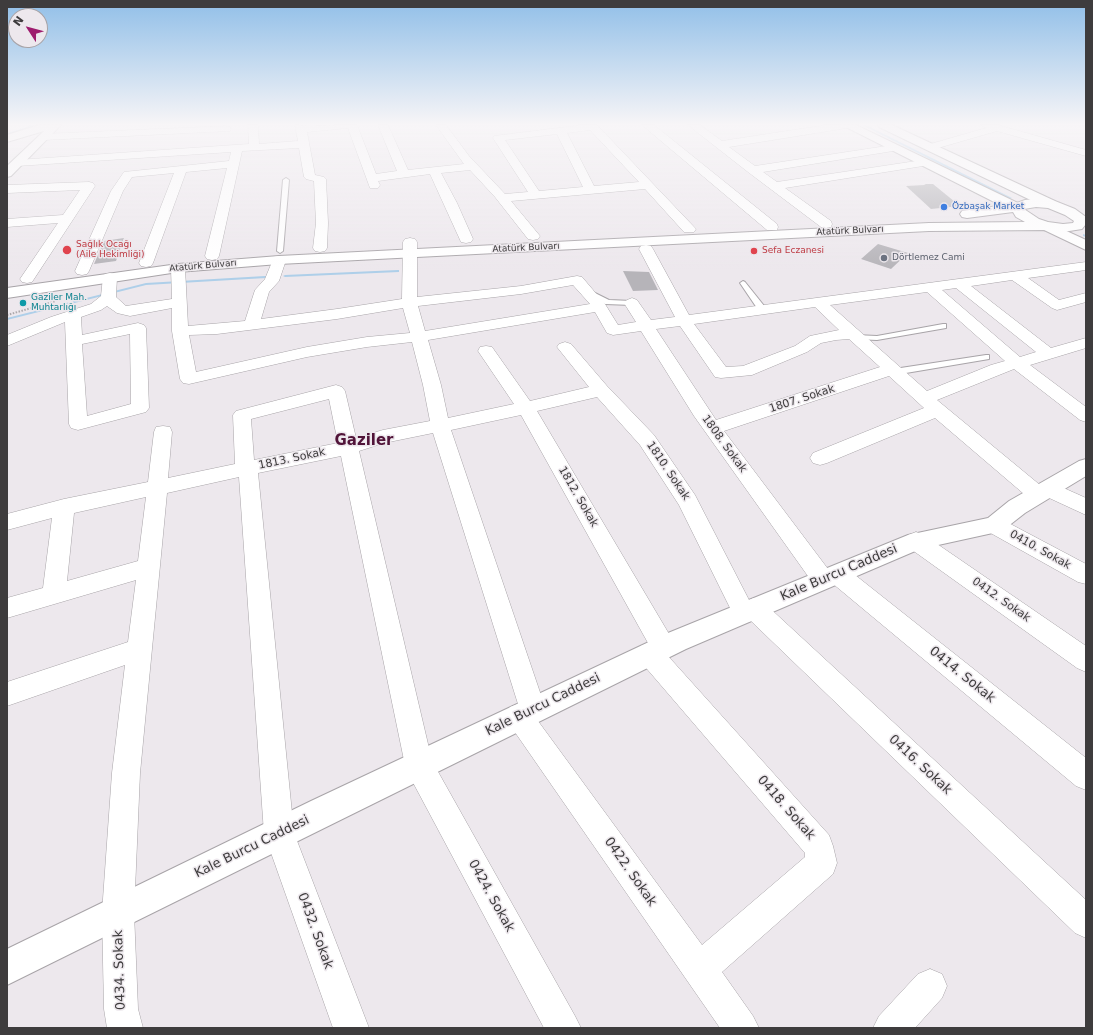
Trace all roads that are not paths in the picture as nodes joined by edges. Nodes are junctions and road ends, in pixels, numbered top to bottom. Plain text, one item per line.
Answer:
1 (135, 173) edge
2 (179, 173) edge
3 (232, 173) edge
4 (309, 173) edge
5 (369, 173) edge
6 (409, 173) edge
7 (436, 173) edge
8 (479, 173) edge
9 (522, 173) edge
10 (582, 173) edge
11 (637, 173) edge
12 (707, 173) edge
13 (757, 173) edge
14 (857, 173) edge
15 (945, 173) edge
16 (986, 173) edge
17 (404, 174) joint
18 (286, 180) dead end
19 (648, 185) junction
20 (775, 186) junction
21 (7, 189) edge
22 (590, 190) junction
23 (536, 195) junction
24 (503, 198) junction
25 (1050, 204) junction
26 (1017, 208) junction
27 (1085, 218) edge
28 (66, 219) junction
29 (7, 223) edge
30 (826, 224) junction
31 (1047, 226) junction
32 (772, 227) junction
33 (689, 229) junction
34 (533, 236) junction
35 (466, 239) junction
36 (1086, 246) edge
37 (320, 248) junction
38 (410, 248) junction
39 (646, 249) dead end
40 (279, 255) junction
41 (212, 256) junction
42 (146, 263) junction
43 (1086, 266) edge
44 (82, 271) junction
45 (1015, 276) junction
46 (178, 278) junction
47 (27, 280) junction
48 (743, 283) dead end
49 (7, 284) edge
50 (960, 284) junction
51 (930, 287) junction
52 (109, 290) junction
53 (586, 290) junction
54 (7, 293) edge
55 (1086, 297) edge
56 (180, 302) junction
57 (409, 302) junction
58 (632, 303) joint
59 (819, 303) junction
60 (600, 307) junction
61 (762, 309) junction
62 (73, 314) junction
63 (684, 320) junction
64 (252, 323) junction
65 (645, 325) junction
66 (943, 326) dead end
67 (180, 331) junction
68 (854, 335) junction
69 (418, 337) junction
70 (7, 341) edge
71 (74, 341) junction
72 (1086, 343) edge
73 (565, 347) dead end
74 (486, 351) dead end
75 (1048, 354) junction
76 (986, 357) dead end
77 (1017, 363) junction
78 (893, 371) junction
79 (601, 390) junction
80 (931, 405) junction
81 (526, 408) junction
82 (1086, 416) edge
83 (440, 425) junction
84 (712, 428) junction
85 (164, 432) dead end
86 (349, 447) junction
87 (820, 458) dead end
88 (1086, 466) edge
89 (247, 468) junction
90 (157, 488) junction
91 (1043, 492) junction
92 (64, 507) junction
93 (1086, 507) edge
94 (7, 522) edge
95 (994, 525) junction
96 (916, 540) junction
97 (149, 567) junction
98 (1086, 575) edge
99 (830, 576) junction
100 (54, 594) junction
101 (7, 608) edge
102 (749, 610) junction
103 (140, 650) junction
104 (657, 650) junction
105 (1086, 660) edge
106 (7, 694) edge
107 (526, 713) junction
108 (419, 765) junction
109 (1086, 776) edge
110 (279, 833) junction
111 (118, 913) junction
112 (1086, 922) edge
113 (7, 967) edge
114 (700, 970) junction
115 (930, 986) dead end
116 (125, 1028) edge
117 (351, 1028) edge
118 (563, 1028) edge
119 (741, 1028) edge
120 (891, 1028) edge

1 - 44 street
2 - 42 street
3 - 41 street
4 - 37 street
5 - 17 street
6 - 17 street
7 - 35 street
8 - 24 street
9 - 23 street
10 - 22 street
11 - 19 street
12 - 32 street
13 - 20 street
14 - 20 street
15 - 26 main road
16 - 25 main road
18 - 40 lane
19 - 22 street
19 - 33 street
20 - 30 street
21 - 28 street
22 - 23 street
23 - 24 street
24 - 34 street
25 - 26 main road, Atatürk Bulvarı
25 - 27 main road
26 - 30 main road, Atatürk Bulvarı
26 - 31 main road
27 - 31 main road
28 - 29 street
28 - 47 street
30 - 32 main road, Atatürk Bulvarı
31 - 36 main road
31 - 38 main road, Atatürk Bulvarı
32 - 33 main road, Atatürk Bulvarı
33 - 34 main road, Atatürk Bulvarı
34 - 35 main road, Atatürk Bulvarı
35 - 38 main road, Atatürk Bulvarı
37 - 38 main road, Atatürk Bulvarı
37 - 40 main road, Atatürk Bulvarı
38 - 40 main road, Atatürk Bulvarı
38 - 57 street, 0422. Sokak
39 - 63 street
40 - 41 main road, Atatürk Bulvarı
40 - 46 main road, Atatürk Bulvarı
40 - 64 street
41 - 42 main road, Atatürk Bulvarı
42 - 44 main road, Atatürk Bulvarı
43 - 45 street
44 - 47 main road, Atatürk Bulvarı
45 - 50 street
45 - 55 street
46 - 52 main road, Atatürk Bulvarı
46 - 56 street
47 - 49 main road, Atatürk Bulvarı
48 - 61 lane
50 - 51 street
50 - 75 street
51 - 59 street
51 - 77 street
52 - 54 main road, Atatürk Bulvarı
52 - 56 street
52 - 62 street
53 - 57 street
53 - 58 lane
53 - 60 street
56 - 67 street
57 - 64 street
57 - 69 street, 0422. Sokak
58 - 65 street, 1808. Sokak
59 - 61 street
59 - 68 street
60 - 65 street
60 - 69 street
61 - 63 street
62 - 70 street
62 - 71 street
63 - 65 street
63 - 68 street
64 - 67 street
65 - 84 street, 1808. Sokak
66 - 68 lane
67 - 69 street
68 - 78 street
69 - 83 street, 0422. Sokak
71 - 71 street
72 - 75 street
73 - 79 street, 1810. Sokak
74 - 81 street, 1812. Sokak
75 - 77 street
76 - 78 lane
77 - 80 street
77 - 82 street
78 - 80 street
78 - 84 street, 1807. Sokak
79 - 81 street, 1813. Sokak
79 - 102 street, 1810. Sokak
80 - 87 street
80 - 91 street
81 - 83 street, 1813. Sokak
81 - 104 street, 1812. Sokak
83 - 86 street, 1813. Sokak
83 - 107 street, 0422. Sokak
84 - 99 street, 1808. Sokak
85 - 90 street, 0434. Sokak
86 - 89 street, 1813. Sokak
86 - 89 street, 0424. Sokak
86 - 108 street, 0424. Sokak
88 - 91 main road, Kale Burcu Caddesi
89 - 90 street, 1813. Sokak
89 - 110 street, 0432. Sokak
90 - 92 street, 1813. Sokak
90 - 97 street, 0434. Sokak
91 - 93 street
91 - 95 main road, Kale Burcu Caddesi
92 - 94 street, 1813. Sokak
92 - 100 street
95 - 96 main road, Kale Burcu Caddesi
95 - 98 street, 0410. Sokak
96 - 99 main road, Kale Burcu Caddesi
96 - 105 street, 0412. Sokak
97 - 100 street
97 - 103 street, 0434. Sokak
99 - 102 main road, Kale Burcu Caddesi
99 - 109 street, 0414. Sokak
100 - 101 street
102 - 104 main road, Kale Burcu Caddesi
102 - 112 street, 0416. Sokak
103 - 106 street
103 - 111 street, 0434. Sokak
104 - 107 main road, Kale Burcu Caddesi
104 - 114 street, 0418. Sokak
107 - 108 main road, Kale Burcu Caddesi
107 - 114 street, 0422. Sokak
108 - 110 main road, Kale Burcu Caddesi
108 - 118 street, 0424. Sokak
110 - 111 main road, Kale Burcu Caddesi
110 - 117 street, 0432. Sokak
111 - 113 main road, Kale Burcu Caddesi
111 - 116 street, 0434. Sokak
114 - 119 street, 0422. Sokak
115 - 120 street

